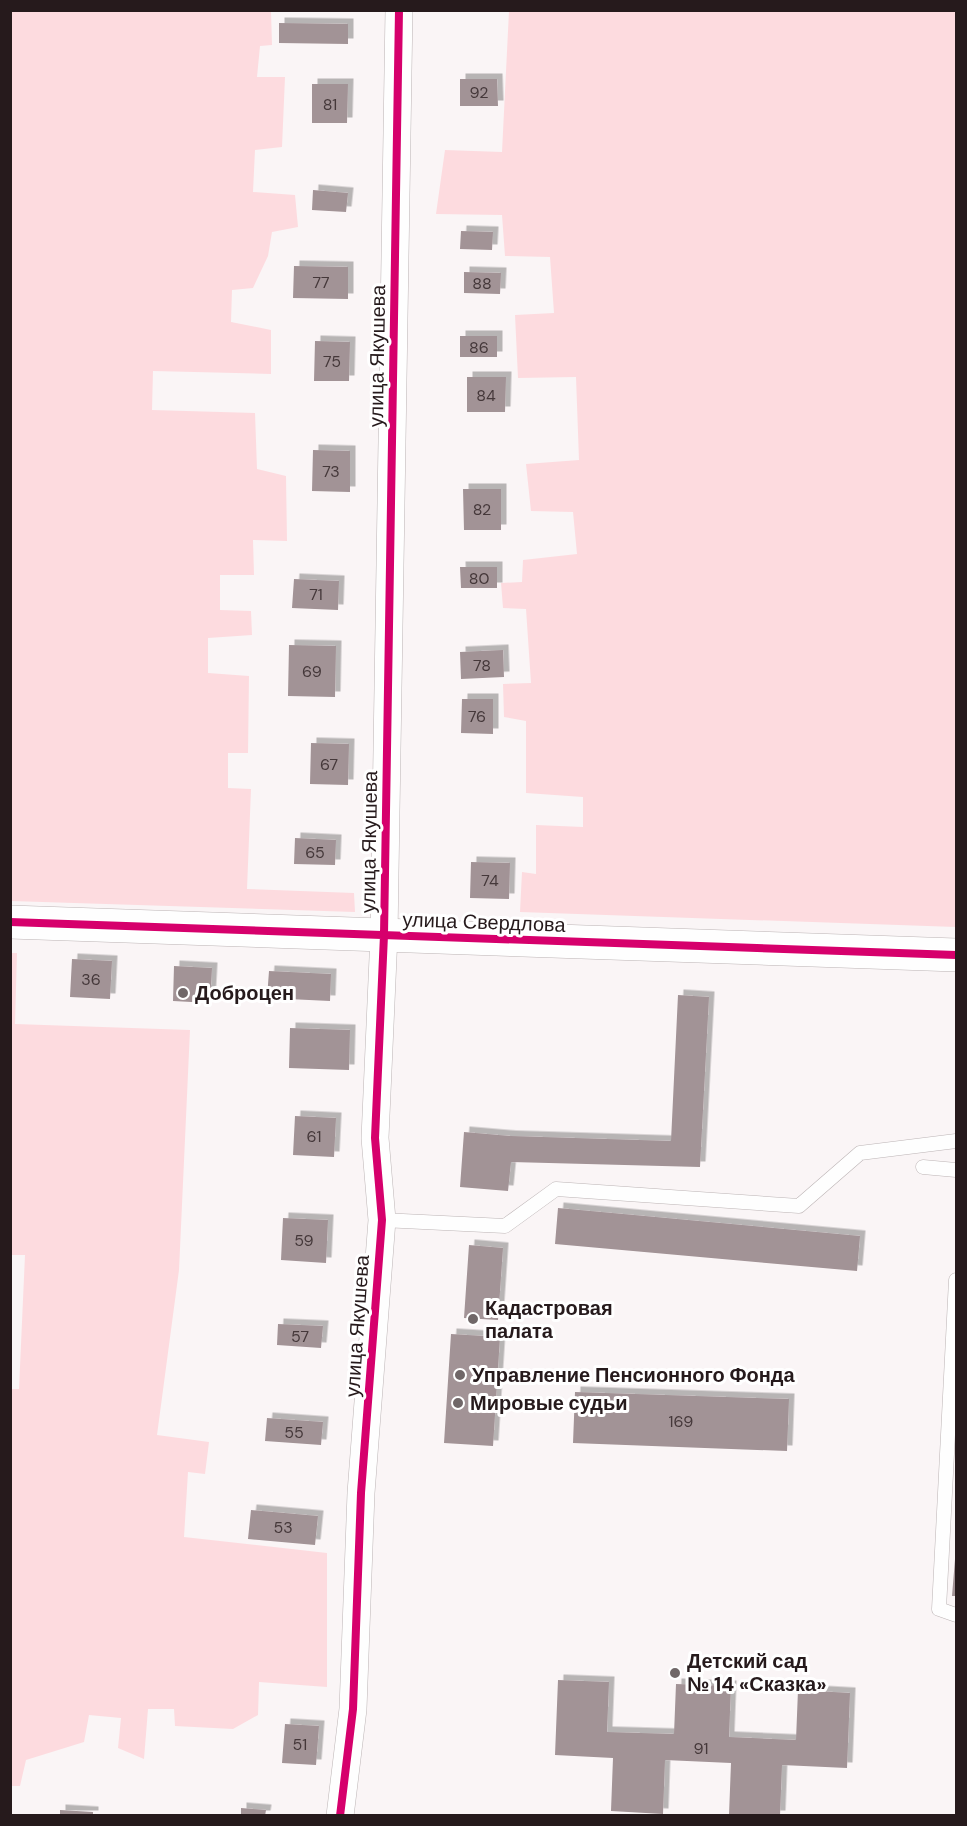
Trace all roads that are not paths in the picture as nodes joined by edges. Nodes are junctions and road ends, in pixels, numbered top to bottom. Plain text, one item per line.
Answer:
1 (399, 10) edge
2 (10, 922) edge
3 (384, 935) junction
4 (957, 956) edge
5 (957, 1141) edge
6 (923, 1167) dead end
7 (957, 1170) edge
8 (382, 1220) junction
9 (957, 1280) edge
10 (956, 1294) edge
11 (955, 1358) edge
12 (952, 1424) edge
13 (951, 1484) edge
14 (950, 1534) edge
15 (957, 1615) edge
16 (340, 1815) edge

1 - 3 street, улица Якушева
2 - 3 street, улица Свердлова
3 - 4 street, улица Свердлова
3 - 8 street, улица Якушева
5 - 8 lane
6 - 7 lane
8 - 16 street, улица Якушева
9 - 10 lane
10 - 11 lane
11 - 12 lane
12 - 13 lane
13 - 14 lane
14 - 15 lane

